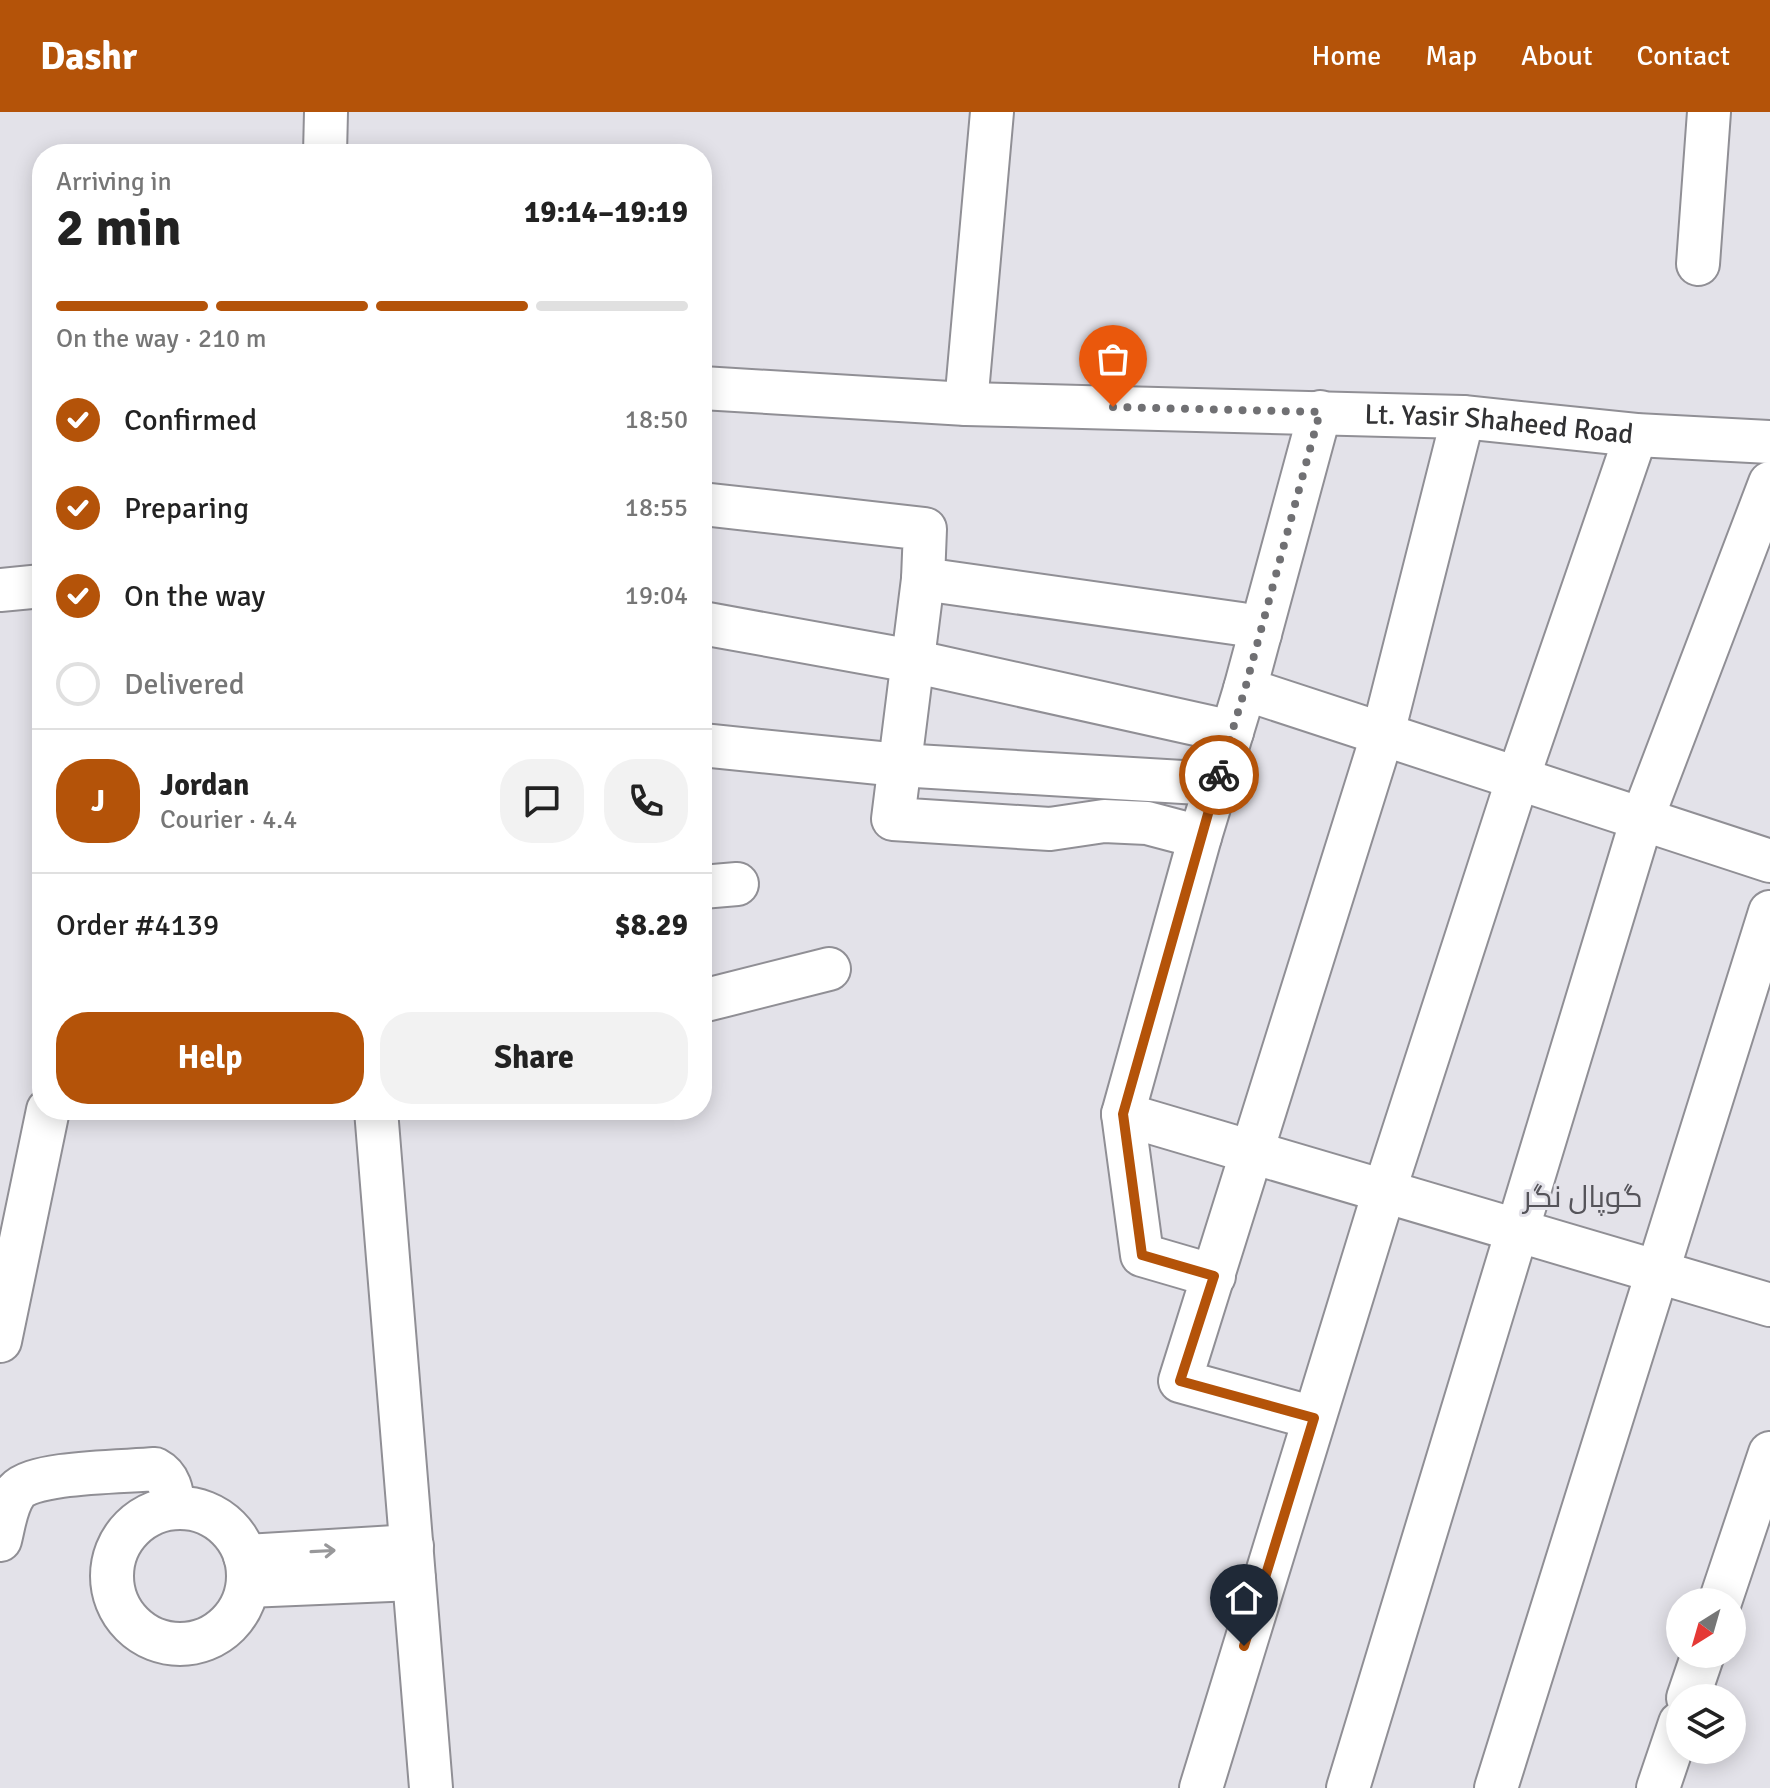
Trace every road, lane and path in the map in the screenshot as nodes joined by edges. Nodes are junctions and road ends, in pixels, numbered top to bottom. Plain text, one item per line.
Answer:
1 (326, 112) edge
2 (992, 112) edge
3 (1709, 112) edge
4 (325, 144) edge
5 (1698, 264) dead end
6 (712, 389) edge
7 (966, 404) junction
8 (1320, 412) junction
9 (1463, 417) junction
10 (1636, 435) junction
11 (1770, 442) edge
12 (1770, 483) edge
13 (712, 505) edge
14 (923, 579) junction
15 (32, 587) edge
16 (0, 590) edge
17 (712, 625) edge
18 (1260, 634) junction
19 (912, 661) junction
20 (1245, 689) junction
21 (1232, 732) junction
22 (1383, 733) junction
23 (712, 746) edge
24 (899, 765) junction
25 (1518, 778) junction
26 (1216, 784) junction
27 (1642, 819) junction
28 (1200, 837) junction
29 (1770, 861) edge
30 (1770, 912) edge
31 (829, 969) dead end
32 (712, 998) edge
33 (1123, 1114) junction
34 (46, 1120) edge
35 (377, 1120) edge
36 (1253, 1153) junction
37 (1384, 1192) junction
38 (1517, 1231) junction
39 (1657, 1272) junction
40 (1214, 1276) junction
41 (1770, 1305) edge
42 (0, 1341) edge
43 (1314, 1418) junction
44 (1770, 1453) edge
45 (174, 1508) junction
46 (0, 1540) edge
47 (413, 1562) junction
48 (247, 1571) junction
49 (1725, 1588) edge
50 (1666, 1764) edge
51 (431, 1788) edge
52 (1201, 1788) edge
53 (1348, 1788) edge
54 (1496, 1788) edge
55 (1658, 1788) edge

1 - 4 street
2 - 7 street
3 - 5 street
6 - 7 street, Lt. Yasir Shaheed Road
7 - 8 street, Lt. Yasir Shaheed Road
8 - 9 street, Lt. Yasir Shaheed Road
8 - 18 street
9 - 10 street, Lt. Yasir Shaheed Road
9 - 22 street
10 - 11 street, Lt. Yasir Shaheed Road
10 - 25 street
12 - 27 street
13 - 14 street
14 - 18 street
14 - 19 street
15 - 16 street
17 - 19 street
18 - 20 street
19 - 21 street
19 - 24 street
20 - 21 street
20 - 22 street
21 - 26 street
22 - 25 street
22 - 36 street
23 - 24 street
24 - 26 street
24 - 28 street
25 - 27 street
25 - 37 street
26 - 28 street
27 - 29 street
27 - 38 street
28 - 33 street
30 - 39 street
31 - 32 street
33 - 36 street
33 - 40 street
34 - 42 street
35 - 47 street
36 - 37 street
36 - 40 street
37 - 38 street
37 - 43 street
38 - 39 street
38 - 53 street
39 - 41 street
39 - 54 street
40 - 43 street
43 - 52 street
44 - 49 street
45 - 46 street
45 - 48 street
45 - 48 street
47 - 48 street
47 - 51 street
50 - 55 street

